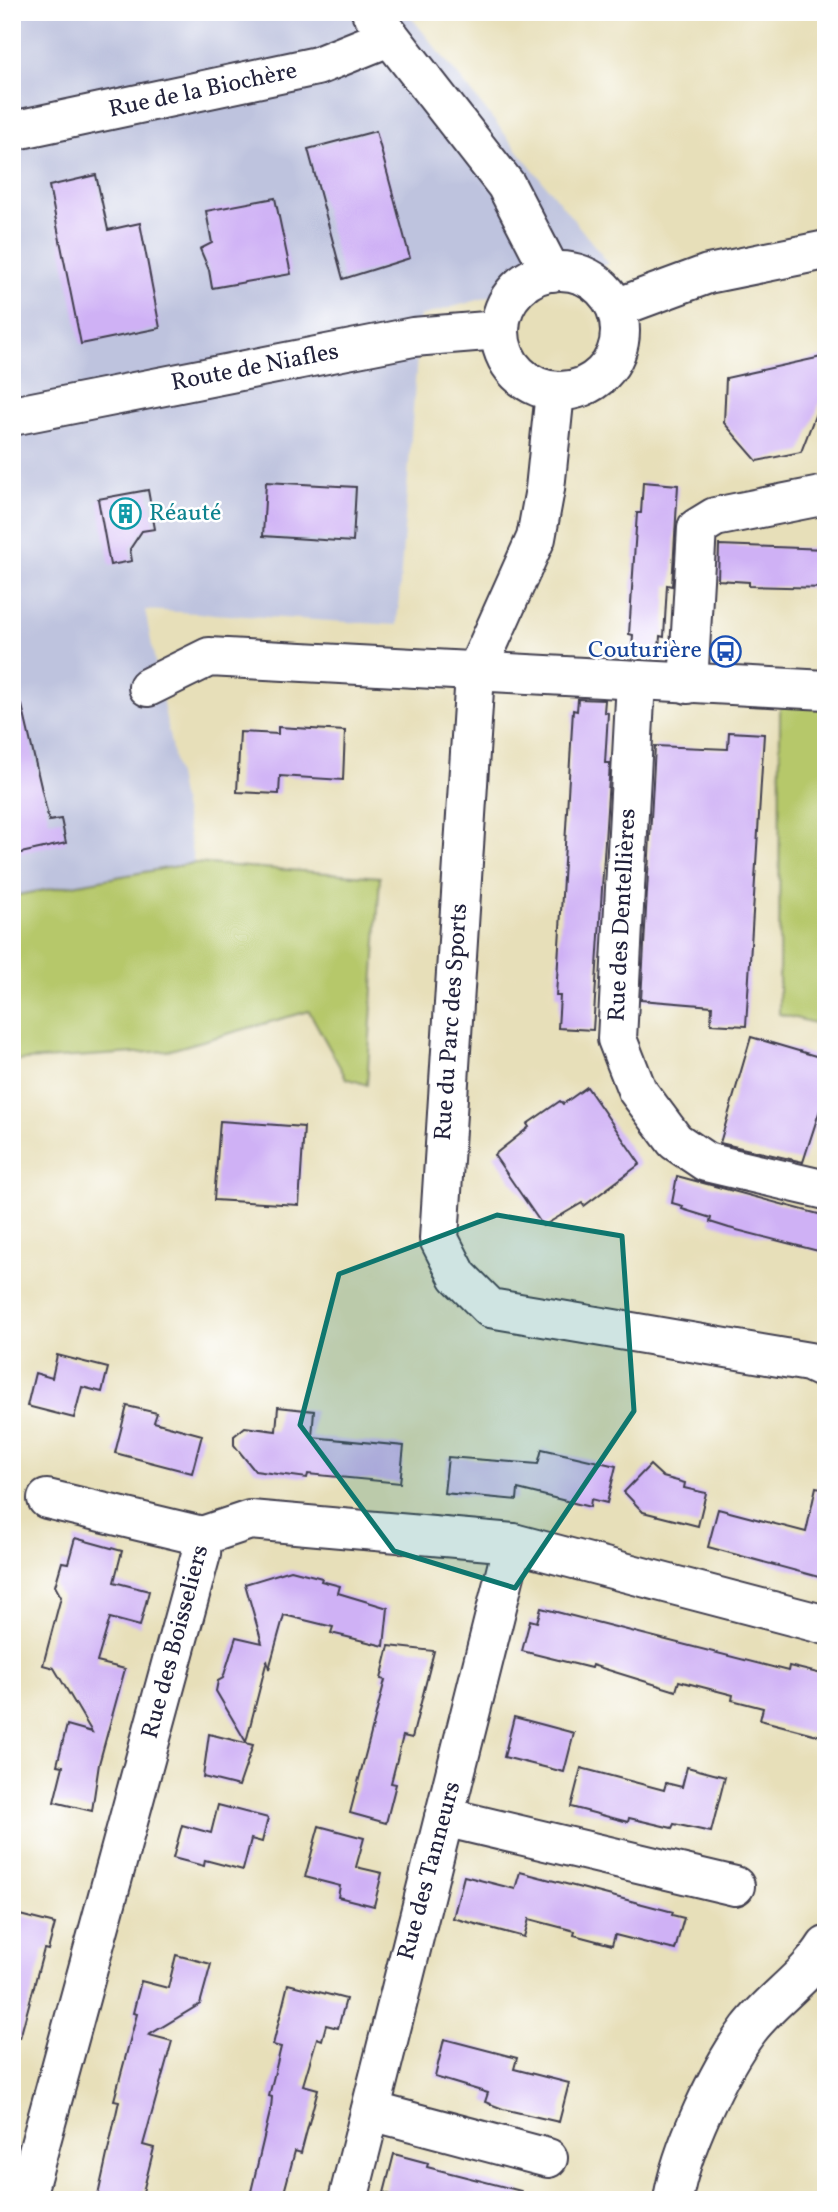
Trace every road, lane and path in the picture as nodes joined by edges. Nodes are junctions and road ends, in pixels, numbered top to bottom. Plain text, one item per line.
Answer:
1 (380, 24) edge
2 (12, 131) edge
3 (826, 250) edge
4 (551, 272) junction
5 (616, 308) junction
6 (499, 330) junction
7 (555, 392) junction
8 (12, 416) edge
9 (826, 495) edge
10 (475, 674) junction
11 (636, 681) junction
12 (688, 684) junction
13 (148, 687) dead end
14 (826, 690) edge
15 (826, 1190) edge
16 (826, 1370) edge
17 (47, 1499) dead end
18 (202, 1536) junction
19 (513, 1543) junction
20 (826, 1625) edge
21 (444, 1817) junction
22 (735, 1886) dead end
23 (826, 1946) edge
24 (371, 2111) junction
25 (548, 2158) dead end
26 (25, 2200) edge
27 (348, 2200) edge
28 (673, 2200) edge

1 - 2 street, Rue de la Biochère
1 - 4 street, Rue de la Biochère
3 - 5 street
4 - 5 street
4 - 6 street
5 - 7 street
6 - 7 street
6 - 8 street, Route de Niafles
7 - 10 street, Rue du Parc des Sports
9 - 12 street
10 - 11 street
10 - 13 street
10 - 16 street, Rue du Parc des Sports
11 - 12 street
11 - 15 street, Rue des Dentellières
12 - 14 street
17 - 18 street
18 - 19 street, Rue des Boisseliers
18 - 26 street, Rue des Boisseliers
19 - 20 street, Rue des Boisseliers
19 - 21 street, Rue des Tanneurs
21 - 22 street
21 - 24 street, Rue des Tanneurs
23 - 28 street
24 - 25 street
24 - 27 street, Rue des Tanneurs

